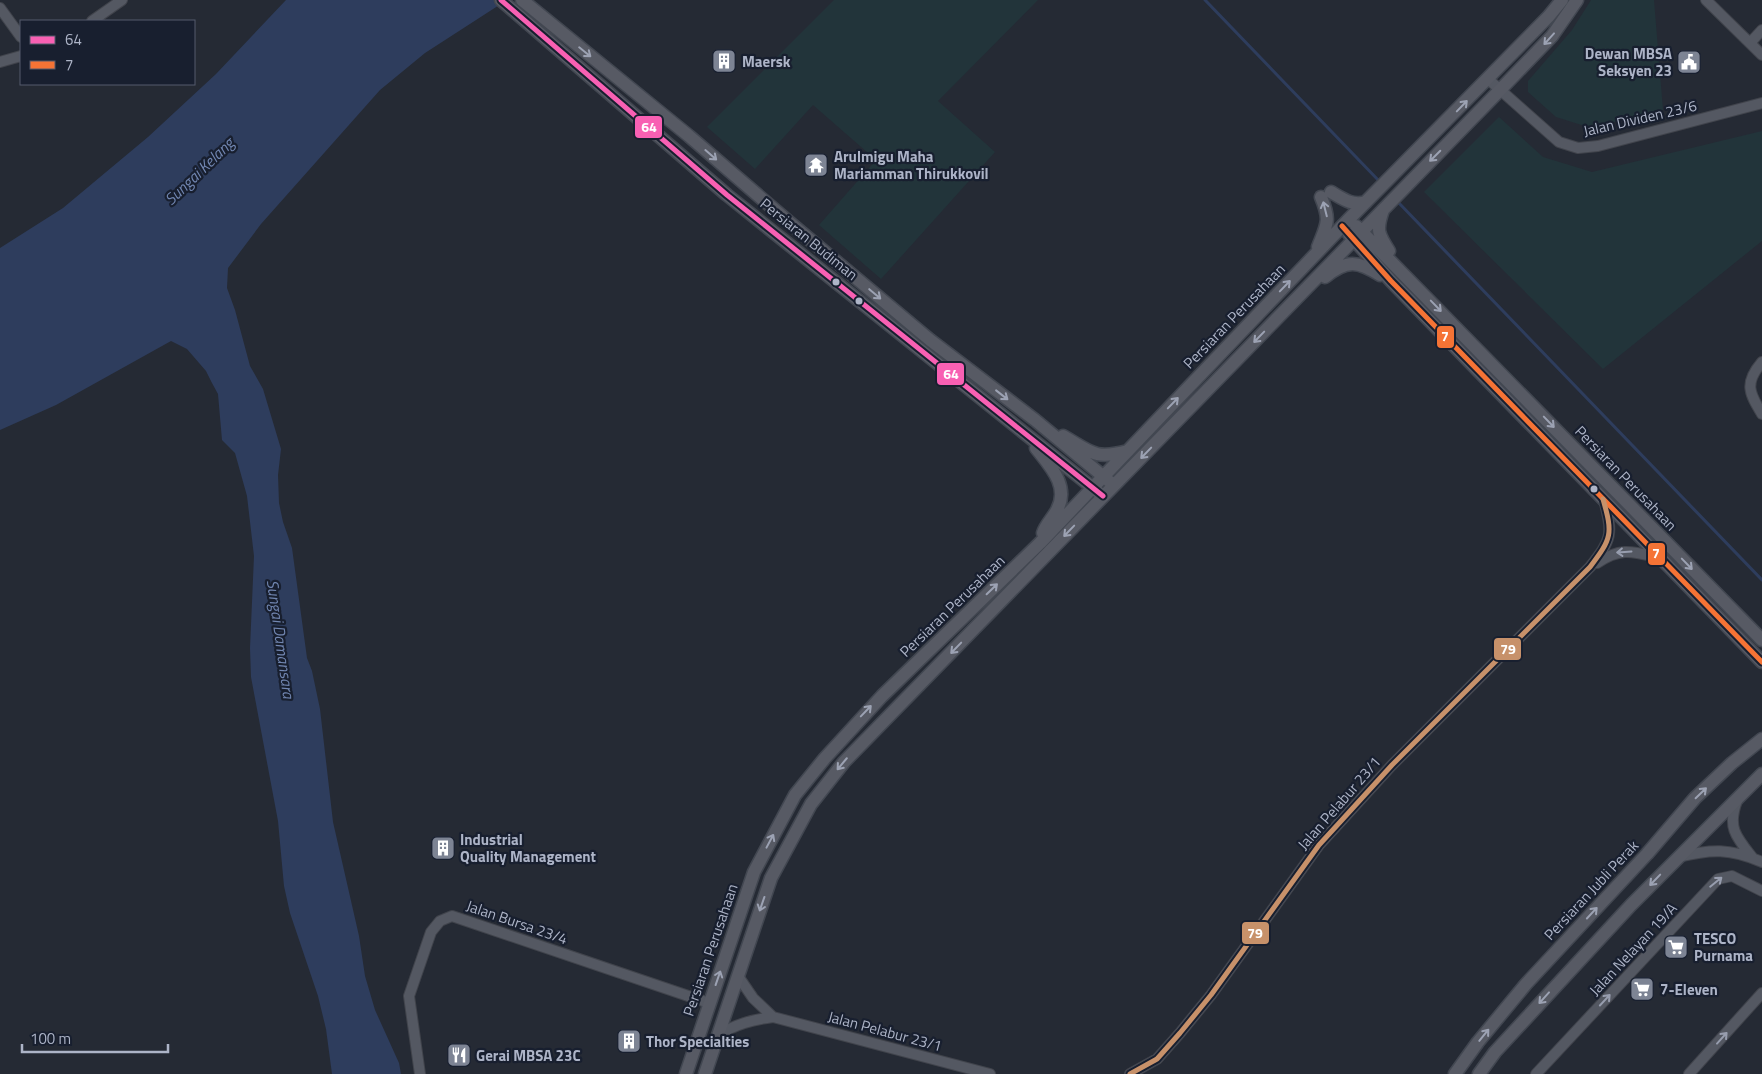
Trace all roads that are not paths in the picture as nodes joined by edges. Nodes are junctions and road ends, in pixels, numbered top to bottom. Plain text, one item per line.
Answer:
1 (122, 0) edge
2 (501, 0) edge
3 (522, 0) edge
4 (1562, 0) edge
5 (1577, 0) edge
6 (1706, 0) edge
7 (0, 8) edge
8 (93, 20) edge
9 (1762, 30) edge
10 (20, 36) edge
11 (1750, 43) junction
12 (1762, 55) edge
13 (20, 56) edge
14 (1, 60) edge
15 (1488, 79) junction
16 (1500, 90) junction
17 (1762, 103) edge
18 (1370, 199) junction
19 (1386, 206) junction
20 (1346, 222) junction
21 (1358, 235) junction
22 (1316, 254) junction
23 (1402, 271) junction
24 (1391, 281) junction
25 (1279, 316) junction
26 (1762, 362) edge
27 (1762, 414) edge
28 (1035, 420) junction
29 (1020, 430) junction
30 (1128, 451) junction
31 (1103, 477) junction
32 (1114, 486) junction
33 (1093, 488) junction
34 (1103, 496) junction
35 (1603, 499) junction
36 (1040, 542) junction
37 (1661, 558) junction
38 (1590, 567) junction
39 (1762, 640) edge
40 (1762, 662) edge
41 (1762, 729) edge
42 (1762, 739) edge
43 (1732, 763) junction
44 (1762, 774) edge
45 (1739, 796) junction
46 (1677, 857) junction
47 (1757, 859) edge
48 (1762, 891) edge
49 (738, 976) junction
50 (1762, 993) edge
51 (709, 1003) junction
52 (773, 1017) junction
53 (718, 1035) junction
54 (420, 1074) edge
55 (686, 1074) edge
56 (705, 1074) edge
57 (990, 1074) edge
58 (1130, 1074) edge
59 (1455, 1074) edge
60 (1479, 1074) edge
61 (1536, 1074) edge
62 (1689, 1074) edge

1 - 8 street
2 - 29 main road, Persiaran Budiman
3 -> 28 main road, Persiaran Budiman
4 - 15 main road, Persiaran Perusahaan
5 -> 16 main road, Persiaran Perusahaan
6 - 11 street
7 - 10 street
9 - 11 street
11 - 12 street
13 - 14 street
15 - 16 street, Jalan Dividen 23/6
18 -> 15 main road, Persiaran Perusahaan
16 - 17 street, Jalan Dividen 23/6
16 -> 19 main road, Persiaran Perusahaan
18 - 20 main road, Persiaran Perusahaan
22 -> 18 main road
19 - 21 main road, Persiaran Perusahaan
19 - 23 main road
20 - 21 main road, Persiaran Perusahaan
20 - 22 main road, Persiaran Perusahaan
21 - 23 main road, Persiaran Perusahaan
21 - 24 main road, Persiaran Perusahaan
21 - 25 main road, Persiaran Perusahaan
30 -> 22 main road, Persiaran Perusahaan
23 -> 39 main road, Persiaran Perusahaan
24 - 25 main road
24 - 35 main road, Persiaran Perusahaan
25 -> 32 main road, Persiaran Perusahaan
26 - 27 street
28 - 30 main road
28 - 31 main road, Persiaran Budiman
29 - 33 main road, Persiaran Budiman
29 - 36 main road
30 - 31 main road, Persiaran Perusahaan
31 - 32 main road, Persiaran Budiman
31 - 33 main road, Persiaran Perusahaan
32 - 34 main road, Persiaran Perusahaan
33 - 34 main road, Persiaran Budiman
33 - 36 main road, Persiaran Perusahaan
34 -> 49 main road, Persiaran Perusahaan
35 - 37 main road, Persiaran Perusahaan
35 - 38 street, Jalan Pelabur 23/1
51 -> 36 main road, Persiaran Perusahaan
37 -> 38 street, Jalan Pelabur 23/1
37 - 40 main road, Persiaran Perusahaan
38 - 58 street, Jalan Pelabur 23/1
41 - 43 main road
42 - 43 main road, Persiaran Jubli Perak
59 -> 43 main road, Persiaran Jubli Perak
44 - 45 main road
45 - 46 main road
45 - 47 street
46 - 47 street
46 -> 60 main road
61 -> 48 street, Jalan Nelayan 19/A
49 - 52 street, Jalan Pelabur 23/1
49 - 53 main road, Persiaran Perusahaan
62 -> 50 street
51 - 54 street, Jalan Bursa 23/4
51 - 55 main road, Persiaran Perusahaan
52 - 53 street, Jalan Pelabur 23/1
52 - 57 street, Jalan Pelabur 23/1
53 - 56 main road, Persiaran Perusahaan

